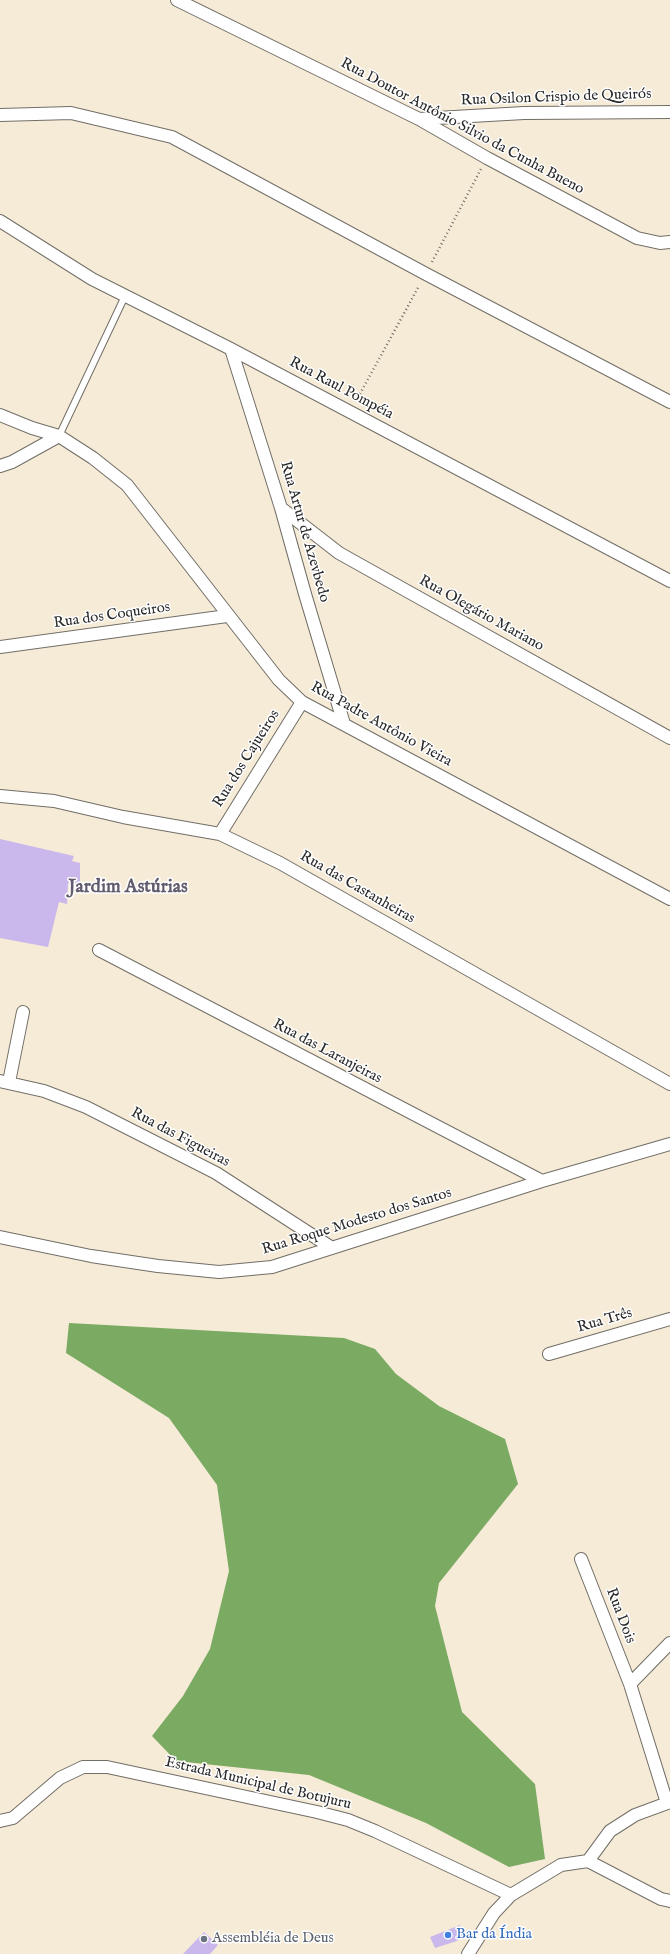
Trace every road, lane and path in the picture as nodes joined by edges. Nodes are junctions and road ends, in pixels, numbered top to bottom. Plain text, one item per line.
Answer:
1 (177, 0) edge
2 (670, 112) edge
3 (0, 115) edge
4 (419, 119) junction
5 (0, 221) edge
6 (670, 242) edge
7 (125, 296) junction
8 (231, 349) junction
9 (670, 402) edge
10 (0, 415) edge
11 (59, 436) junction
12 (0, 466) edge
13 (281, 508) junction
14 (670, 581) edge
15 (228, 616) junction
16 (0, 647) edge
17 (302, 702) junction
18 (344, 724) junction
19 (670, 738) edge
20 (0, 796) edge
21 (220, 834) junction
22 (670, 899) edge
23 (99, 950) dead end
24 (23, 1012) dead end
25 (4, 1082) edge
26 (670, 1084) edge
27 (670, 1144) edge
28 (542, 1181) junction
29 (0, 1238) edge
30 (332, 1248) junction
31 (670, 1319) edge
32 (549, 1354) dead end
33 (581, 1559) dead end
34 (670, 1643) edge
35 (630, 1684) junction
36 (668, 1803) edge
37 (0, 1822) edge
38 (588, 1861) junction
39 (511, 1895) junction
40 (670, 1901) edge
41 (468, 1954) edge

1 - 4 street, Rua Doutor Antônio Silvio da Cunha Bueno
2 - 4 street, Rua Osilon Crispio de Queirós
3 - 9 street
4 - 6 street, Rua Doutor Antônio Silvio da Cunha Bueno
5 - 7 street, Rua Raul Pompéia
7 - 8 street, Rua Raul Pompéia
7 - 11 lane
8 - 13 street, Rua Artur de Azevbedo
8 - 14 street, Rua Raul Pompéia
10 - 11 street, Rua Padre Antônio Vieira
11 - 12 street
11 - 15 street, Rua Padre Antônio Vieira
13 - 18 street, Rua Artur de Azevbedo
13 - 19 street, Rua Olegário Mariano
15 - 16 street, Rua dos Coqueiros
15 - 17 street, Rua Padre Antônio Vieira
17 - 18 street, Rua Padre Antônio Vieira
17 - 21 street, Rua dos Cajueiros
18 - 22 street, Rua Padre Antônio Vieira
20 - 21 street, Rua das Castanheiras
21 - 26 street, Rua das Castanheiras
23 - 28 street, Rua das Laranjeiras
24 - 25 street
25 - 30 street, Rua das Figueiras
27 - 28 street, Rua Roque Modesto dos Santos
28 - 30 street, Rua Roque Modesto dos Santos
29 - 30 street, Rua Roque Modesto dos Santos
31 - 32 street, Rua Três
33 - 35 street, Rua Dois
34 - 35 street
35 - 36 street
36 - 38 street
37 - 39 street, Estrada Municipal de Botujuru
38 - 39 street
38 - 40 street
39 - 41 street

